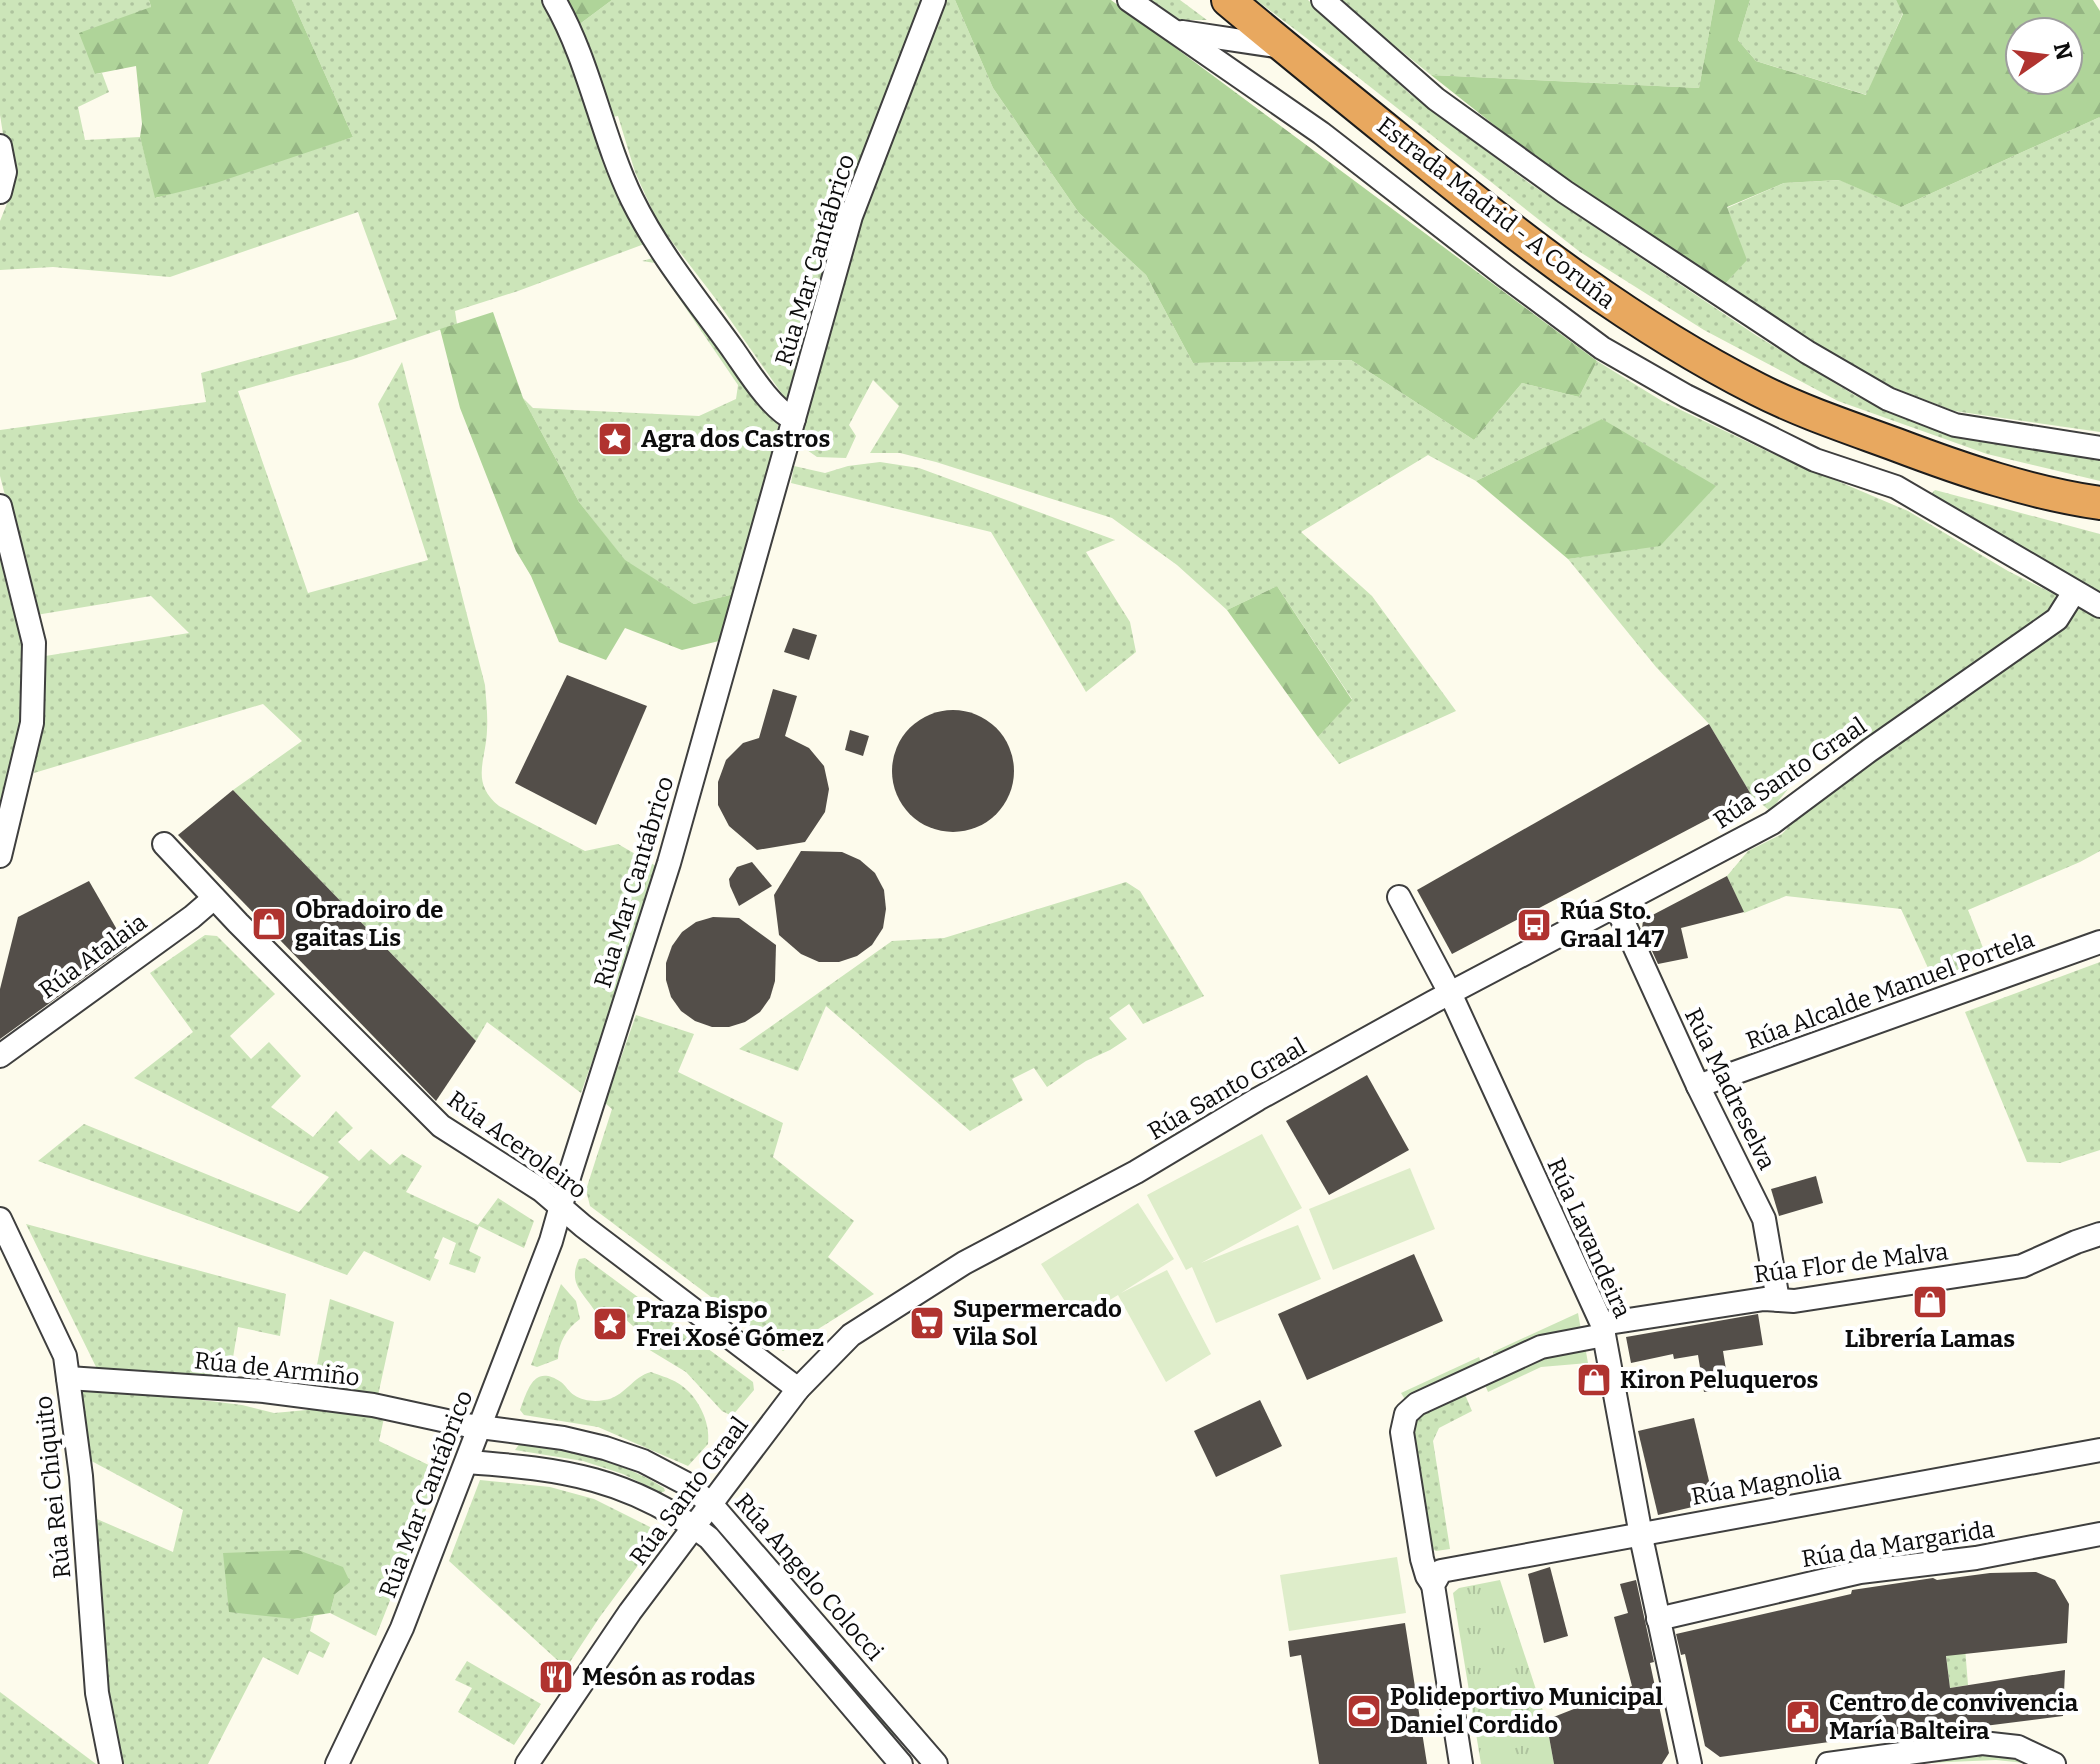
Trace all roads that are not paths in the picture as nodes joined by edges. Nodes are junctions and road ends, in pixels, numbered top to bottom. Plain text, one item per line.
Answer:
1 (554, 0) edge
2 (934, 0) edge
3 (1129, 0) edge
4 (1228, 0) edge
5 (1323, 0) edge
6 (1172, 30) junction
7 (1284, 47) junction
8 (0, 146) edge
9 (0, 192) edge
10 (794, 419) junction
11 (2100, 448) edge
12 (2061, 497) junction
13 (2100, 503) edge
14 (0, 506) edge
15 (2100, 513) edge
16 (2074, 592) junction
17 (2100, 606) edge
18 (164, 844) dead end
19 (0, 856) edge
20 (1399, 897) dead end
21 (214, 898) junction
22 (1616, 906) junction
23 (2100, 942) edge
24 (1450, 993) junction
25 (0, 1056) edge
26 (1698, 1086) junction
27 (560, 1206) junction
28 (0, 1219) edge
29 (2100, 1234) edge
30 (1778, 1300) junction
31 (1603, 1329) junction
32 (68, 1378) junction
33 (798, 1389) junction
34 (479, 1428) junction
35 (2100, 1450) edge
36 (467, 1462) junction
37 (711, 1504) junction
38 (694, 1527) junction
39 (1641, 1533) junction
40 (2100, 1534) edge
41 (1437, 1578) junction
42 (1658, 1619) junction
43 (111, 1764) edge
44 (337, 1764) edge
45 (527, 1764) edge
46 (901, 1764) edge
47 (935, 1764) edge
48 (1461, 1764) edge
49 (1690, 1764) edge
50 (1828, 1764) edge
51 (2054, 1764) edge

1 - 10 street
2 - 10 street, Rúa Mar Cantábrico
3 - 6 street
4 - 7 highway, Estrada Madrid - A Coruña
5 - 11 street
6 - 7 street
6 - 16 street
7 - 12 highway, Estrada Madrid - A Coruña
8 - 9 street
10 - 27 street, Rúa Mar Cantábrico
12 - 13 highway, Estrada Madrid - A Coruña
12 - 15 highway
14 - 19 street
16 - 17 street
16 - 22 street, Rúa Santo Graal
18 - 21 street, Rúa Aceroleiro
20 - 24 street, Rúa Lavandeira
21 - 25 street, Rúa Atalaia
21 - 27 street, Rúa Aceroleiro
22 - 24 street, Rúa Santo Graal
22 - 26 street, Rúa Madreselva
23 - 26 street, Rúa Alcalde Manuel Portela
24 - 31 street, Rúa Lavandeira
24 - 33 street, Rúa Santo Graal
26 - 30 street, Rúa Madreselva
27 - 33 street, Rúa Aceroleiro
27 - 34 street, Rúa Mar Cantábrico
28 - 32 street, Rúa Rei Chiquito
29 - 30 street, Rúa Flor de Malva
30 - 31 street, Rúa Flor de Malva
31 - 39 street, Rúa Lavandeira
31 - 41 street, Rúa Flor de Malva
32 - 34 street, Rúa de Armiño
32 - 43 street, Rúa Rei Chiquito
33 - 37 street, Rúa Santo Graal
34 - 36 street, Rúa Mar Cantábrico
34 - 37 street, Rúa Angelo Colocci
35 - 39 street, Rúa Magnolia
36 - 38 street, Rúa Angelo Colocci
36 - 44 street, Rúa Mar Cantábrico
37 - 38 street, Rúa Santo Graal
37 - 47 street, Rúa Angelo Colocci
38 - 45 street, Rúa Santo Graal
38 - 46 street, Rúa Angelo Colocci
39 - 41 street, Rúa Magnolia
39 - 42 street, Rúa Lavandeira
40 - 42 street, Rúa da Margarida
41 - 48 street
42 - 49 street, Rúa Lavandeira
50 - 51 street

